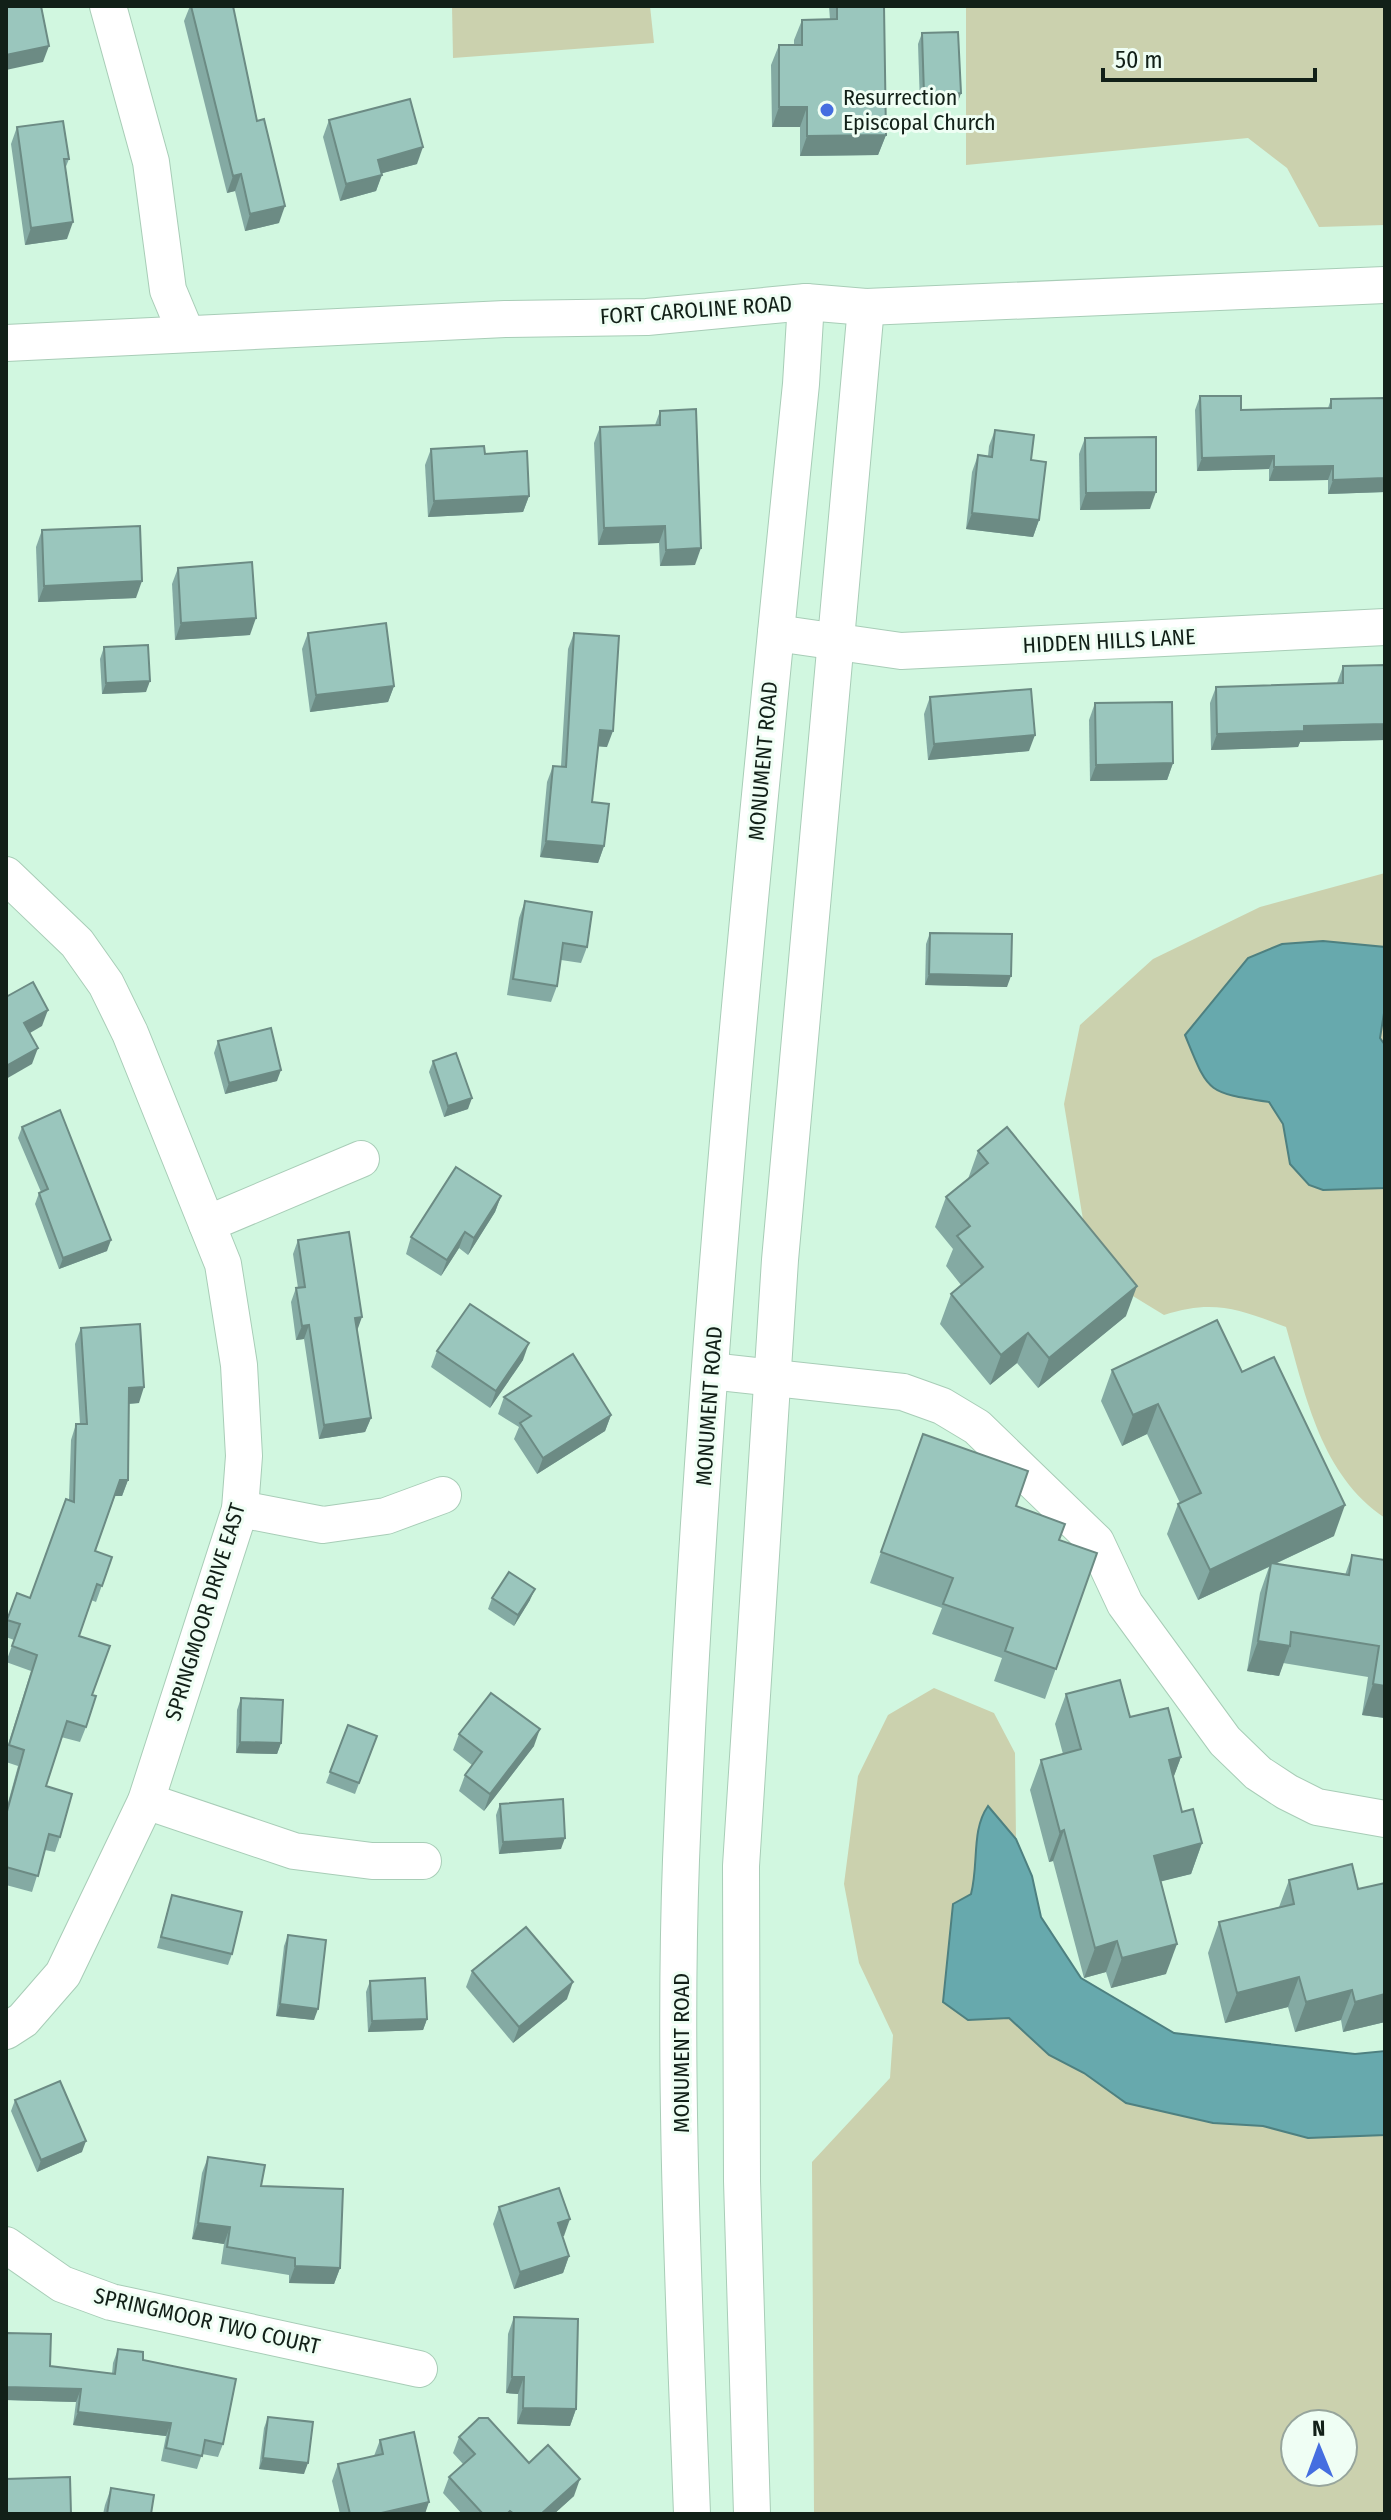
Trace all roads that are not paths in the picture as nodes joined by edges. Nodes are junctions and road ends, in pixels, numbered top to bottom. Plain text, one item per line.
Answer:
1 (108, 6) edge
2 (1385, 285) edge
3 (806, 302) junction
4 (866, 307) junction
5 (186, 333) junction
6 (6, 343) edge
7 (1385, 627) edge
8 (776, 633) junction
9 (834, 642) junction
10 (762, 769) junction
11 (822, 776) junction
12 (6, 875) edge
13 (743, 968) junction
14 (803, 975) junction
15 (361, 1159) dead end
16 (207, 1224) junction
17 (710, 1371) junction
18 (771, 1375) junction
19 (443, 1495) dead end
20 (240, 1509) junction
21 (146, 1801) junction
22 (1385, 1819) edge
23 (423, 1861) dead end
24 (6, 2031) edge
25 (6, 2245) edge
26 (419, 2369) dead end
27 (692, 2514) edge
28 (752, 2514) edge

1 - 5 street
2 - 4 street, FORT CAROLINE ROAD
3 - 4 street, FORT CAROLINE ROAD
3 - 5 street, FORT CAROLINE ROAD
3 - 8 street, MONUMENT ROAD
4 - 9 street
5 - 6 street, FORT CAROLINE ROAD
7 - 9 street, HIDDEN HILLS LANE
8 - 9 street, HIDDEN HILLS LANE
8 - 10 street, MONUMENT ROAD
9 - 11 street
10 - 11 street
10 - 13 street, MONUMENT ROAD
11 - 14 street
12 - 16 street, SPRINGMOOR DRIVE EAST
13 - 14 street
13 - 17 street, MONUMENT ROAD
14 - 18 street
15 - 16 street
16 - 20 street, SPRINGMOOR DRIVE EAST
17 - 18 street
17 - 27 street, MONUMENT ROAD
18 - 22 street
18 - 28 street
19 - 20 street
20 - 21 street, SPRINGMOOR DRIVE EAST
21 - 23 street
21 - 24 street, SPRINGMOOR DRIVE EAST
25 - 26 street, SPRINGMOOR TWO COURT

